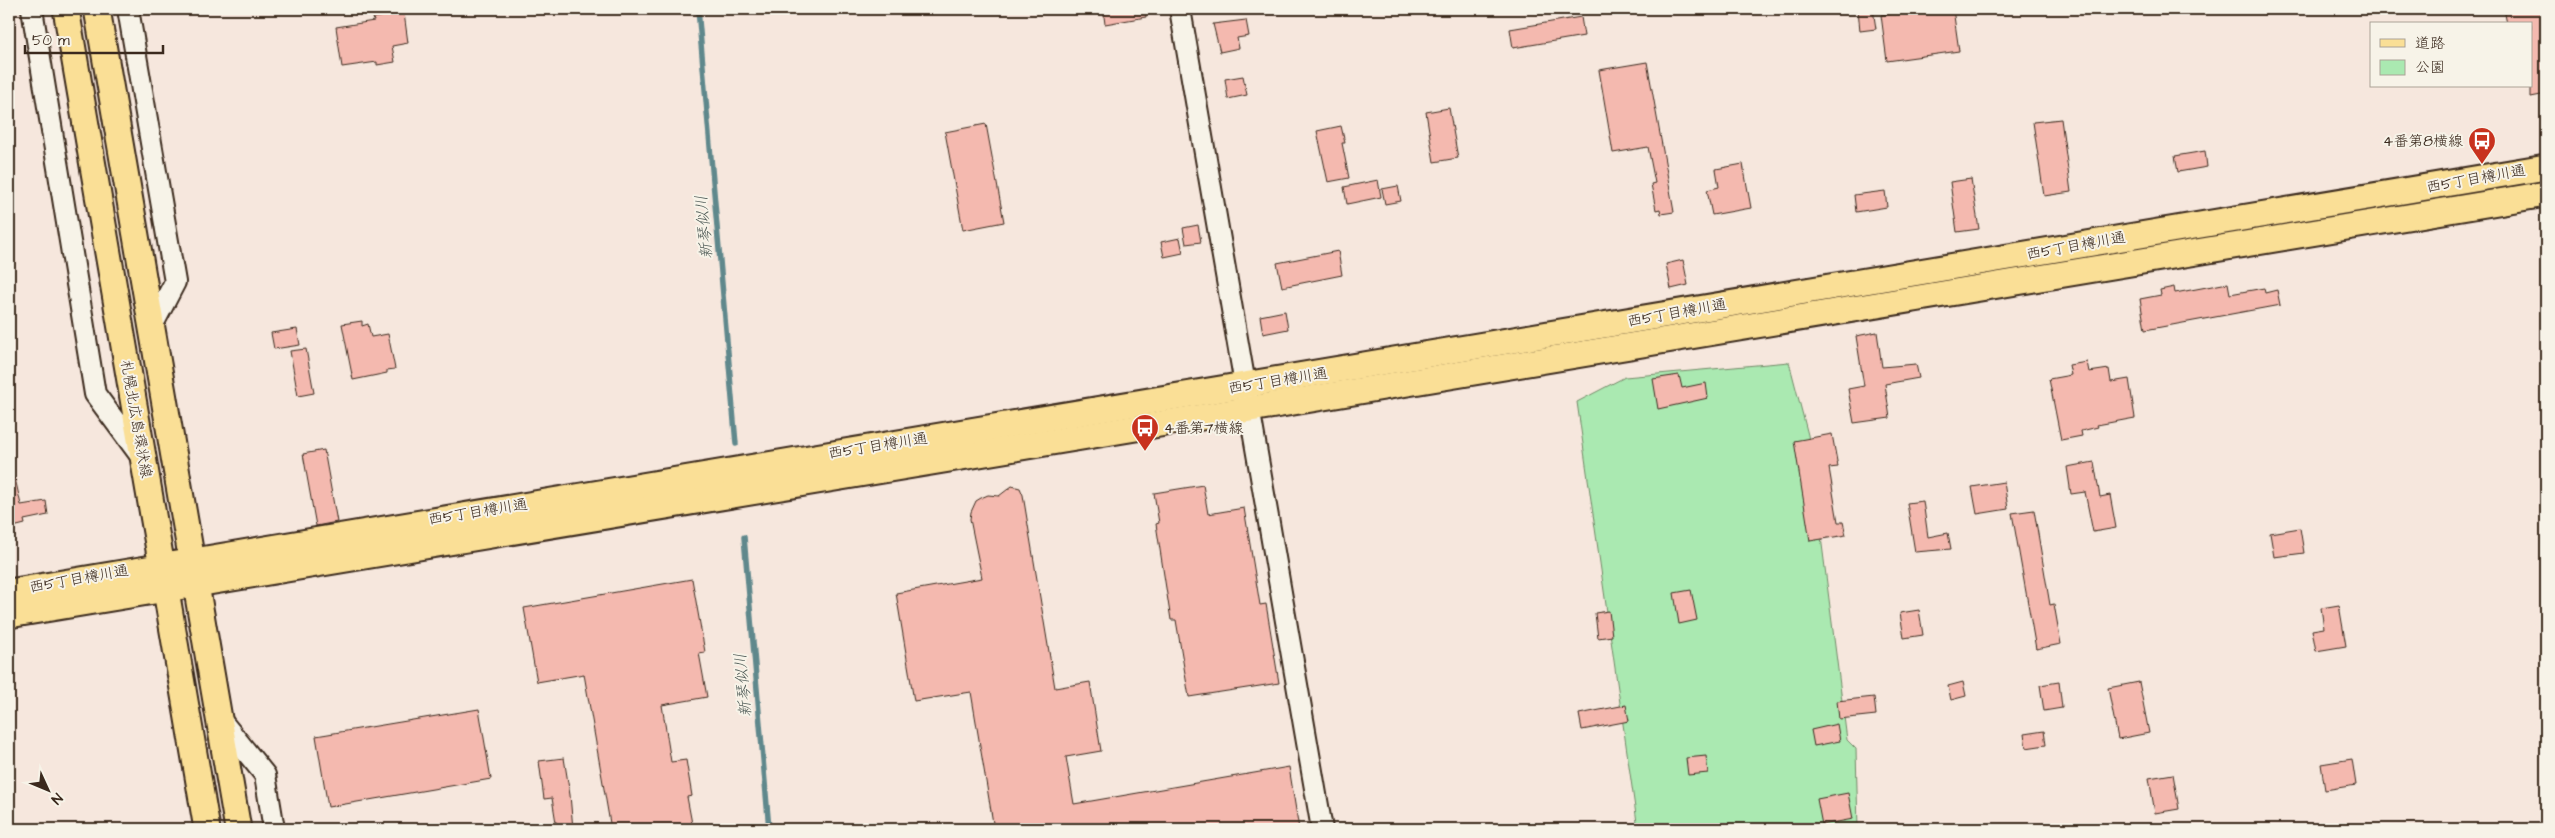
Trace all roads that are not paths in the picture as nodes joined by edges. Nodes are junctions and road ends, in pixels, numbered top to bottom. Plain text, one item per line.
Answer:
1 (32, 9) edge
2 (66, 9) edge
3 (97, 9) edge
4 (128, 9) edge
5 (1180, 9) edge
6 (2546, 167) edge
7 (2546, 194) edge
8 (151, 328) junction
9 (1246, 386) junction
10 (1250, 410) junction
11 (143, 459) junction
12 (193, 572) junction
13 (163, 576) junction
14 (9, 592) edge
15 (9, 615) edge
16 (218, 718) junction
17 (207, 829) edge
18 (238, 829) edge
19 (274, 829) edge
20 (1322, 829) edge

1 - 11 street
2 - 11 main road, 札幌北広島環状線
3 - 8 main road, 札幌北広島環状線
4 - 8 street
5 - 9 street
6 - 9 main road, 西5丁目樽川通
7 - 10 main road, 西5丁目樽川通
8 - 12 main road, 札幌北広島環状線
9 - 10 street
9 - 12 main road, 西5丁目樽川通
10 - 12 main road, 西5丁目樽川通
10 - 20 street
11 - 13 main road, 札幌北広島環状線
12 - 13 main road, 西5丁目樽川通
12 - 16 main road, 札幌北広島環状線
13 - 14 main road, 西5丁目樽川通
13 - 15 main road, 西5丁目樽川通
13 - 17 main road, 札幌北広島環状線
16 - 18 main road, 札幌北広島環状線
16 - 19 street

